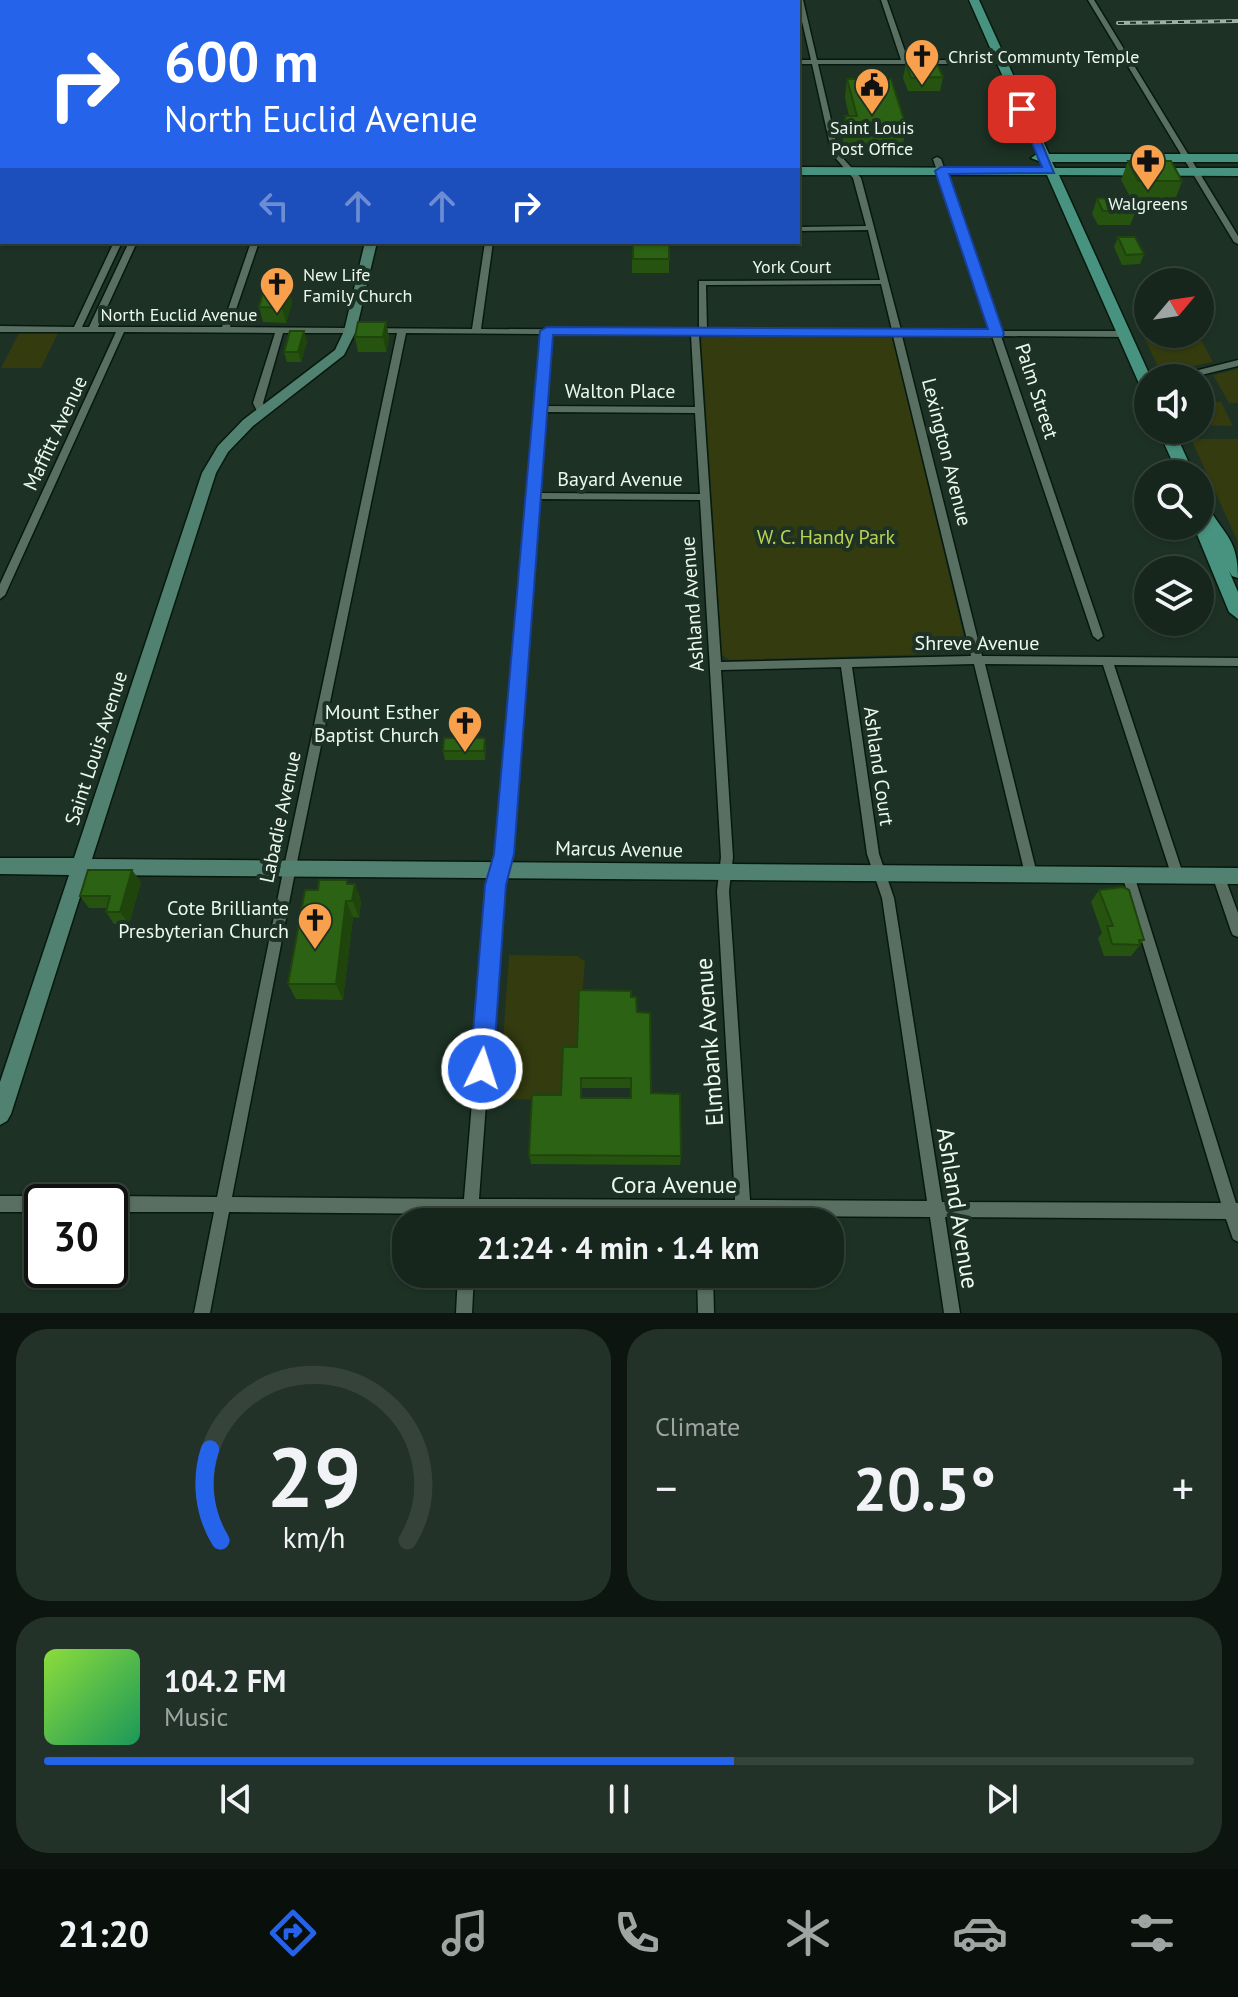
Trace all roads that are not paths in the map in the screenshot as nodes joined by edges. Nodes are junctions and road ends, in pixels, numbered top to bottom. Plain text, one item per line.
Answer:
1 (800, 0) edge
2 (884, 0) edge
3 (974, 0) edge
4 (1091, 0) edge
5 (800, 62) edge
6 (814, 62) junction
7 (905, 62) junction
8 (1001, 62) junction
9 (1186, 158) junction
10 (1238, 158) edge
11 (800, 160) edge
12 (841, 160) junction
13 (1047, 164) junction
14 (939, 165) junction
15 (800, 171) edge
16 (851, 171) junction
17 (1238, 172) edge
18 (1195, 173) junction
19 (871, 228) junction
20 (800, 229) edge
21 (1238, 242) edge
22 (117, 244) edge
23 (132, 244) edge
24 (254, 244) edge
25 (371, 244) edge
26 (489, 244) edge
27 (883, 282) junction
28 (702, 283) joint
29 (0, 329) edge
30 (77, 329) junction
31 (92, 330) junction
32 (121, 330) junction
33 (225, 330) junction
34 (280, 330) junction
35 (350, 331) junction
36 (402, 331) junction
37 (476, 331) junction
38 (547, 331) junction
39 (699, 332) junction
40 (896, 333) junction
41 (997, 334) junction
42 (1125, 334) junction
43 (1238, 363) edge
44 (1138, 364) edge
45 (1214, 369) edge
46 (541, 409) junction
47 (700, 410) junction
48 (261, 411) junction
49 (534, 496) junction
50 (705, 497) junction
51 (1209, 540) edge
52 (1232, 577) edge
53 (0, 595) edge
54 (1238, 597) edge
55 (1238, 612) edge
56 (1098, 636) dead end
57 (978, 660) junction
58 (1107, 662) junction
59 (1238, 662) edge
60 (846, 663) junction
61 (716, 666) junction
62 (0, 866) edge
63 (81, 867) junction
64 (290, 867) junction
65 (500, 869) junction
66 (725, 873) junction
67 (880, 873) junction
68 (1031, 874) junction
69 (1177, 874) junction
70 (1128, 875) junction
71 (1218, 875) junction
72 (1238, 876) edge
73 (1238, 931) edge
74 (0, 1114) edge
75 (0, 1204) edge
76 (24, 1204) edge
77 (128, 1204) edge
78 (223, 1205) junction
79 (471, 1208) edge
80 (743, 1208) edge
81 (844, 1209) edge
82 (935, 1209) junction
83 (392, 1211) edge
84 (1234, 1211) edge
85 (1238, 1234) edge
86 (465, 1288) edge
87 (705, 1288) edge
88 (202, 1313) edge
89 (464, 1313) edge
90 (706, 1313) edge
91 (952, 1313) edge

1 - 6 street, Lexington Avenue
2 - 7 street
3 - 8 main road
4 - 9 street
5 - 6 street
6 - 7 street
6 - 12 street, Lexington Avenue
7 - 8 street
8 - 13 main road
9 - 10 main road
9 - 13 main road
9 - 18 street
11 - 12 main road
12 - 14 main road
12 - 16 street, Lexington Avenue
13 - 14 main road
13 - 18 main road
13 - 42 main road
14 - 16 main road
14 - 41 street, Palm Street
15 - 16 main road
16 - 19 street, Lexington Avenue
17 - 18 main road
18 - 21 street
19 - 20 street
19 - 27 street, Lexington Avenue
22 - 30 street
23 - 31 street
24 - 33 street
25 - 35 street, Saint Louis Avenue
26 - 37 street
27 - 28 street, York Court
27 - 40 street, Lexington Avenue
28 - 39 street, Ashland Avenue
29 - 30 street, North Euclid Avenue
30 - 31 street, North Euclid Avenue
31 - 32 street, North Euclid Avenue
32 - 33 street, North Euclid Avenue
32 - 53 street, Maffitt Avenue
33 - 34 street, North Euclid Avenue
34 - 35 street, North Euclid Avenue
34 - 48 street
35 - 36 street, North Euclid Avenue
35 - 48 street, Saint Louis Avenue
36 - 37 street, North Euclid Avenue
36 - 64 street, Labadie Avenue
37 - 38 street, North Euclid Avenue
38 - 39 street, North Euclid Avenue
38 - 46 street
39 - 40 street, North Euclid Avenue
39 - 47 street, Ashland Avenue
40 - 41 street, North Euclid Avenue
40 - 57 street, Lexington Avenue
41 - 42 street, North Euclid Avenue
41 - 56 street, Palm Street
42 - 44 main road
43 - 45 street
46 - 47 street, Walton Place
46 - 49 street
47 - 50 street, Ashland Avenue
48 - 63 street, Saint Louis Avenue
49 - 50 street, Bayard Avenue
49 - 65 street
50 - 61 street, Ashland Avenue
51 - 52 main road
52 - 54 main road
52 - 55 main road
57 - 58 street, Shreve Avenue
57 - 60 street, Shreve Avenue
57 - 68 street, Lexington Avenue
58 - 59 street, Shreve Avenue
58 - 69 street
60 - 61 street, Shreve Avenue
60 - 67 street, Ashland Court
61 - 66 street, Ashland Avenue
62 - 63 street, Marcus Avenue
63 - 64 street, Marcus Avenue
63 - 74 street, Saint Louis Avenue
64 - 65 street, Marcus Avenue
64 - 78 street, Labadie Avenue
65 - 66 street, Marcus Avenue
65 - 79 street
66 - 67 street, Marcus Avenue
66 - 80 street, Elmbank Avenue
67 - 68 street, Marcus Avenue
67 - 82 street, Ashland Avenue
68 - 70 street, Marcus Avenue
69 - 70 street, Marcus Avenue
69 - 71 street, Marcus Avenue
70 - 84 street
71 - 72 street, Marcus Avenue
71 - 73 street
75 - 76 street
77 - 78 street, Cora Avenue
78 - 83 street, Cora Avenue
78 - 88 street, Labadie Avenue
81 - 82 street, Cora Avenue
82 - 84 street, Cora Avenue
82 - 91 street, Ashland Avenue
84 - 85 street
86 - 89 street
87 - 90 street

